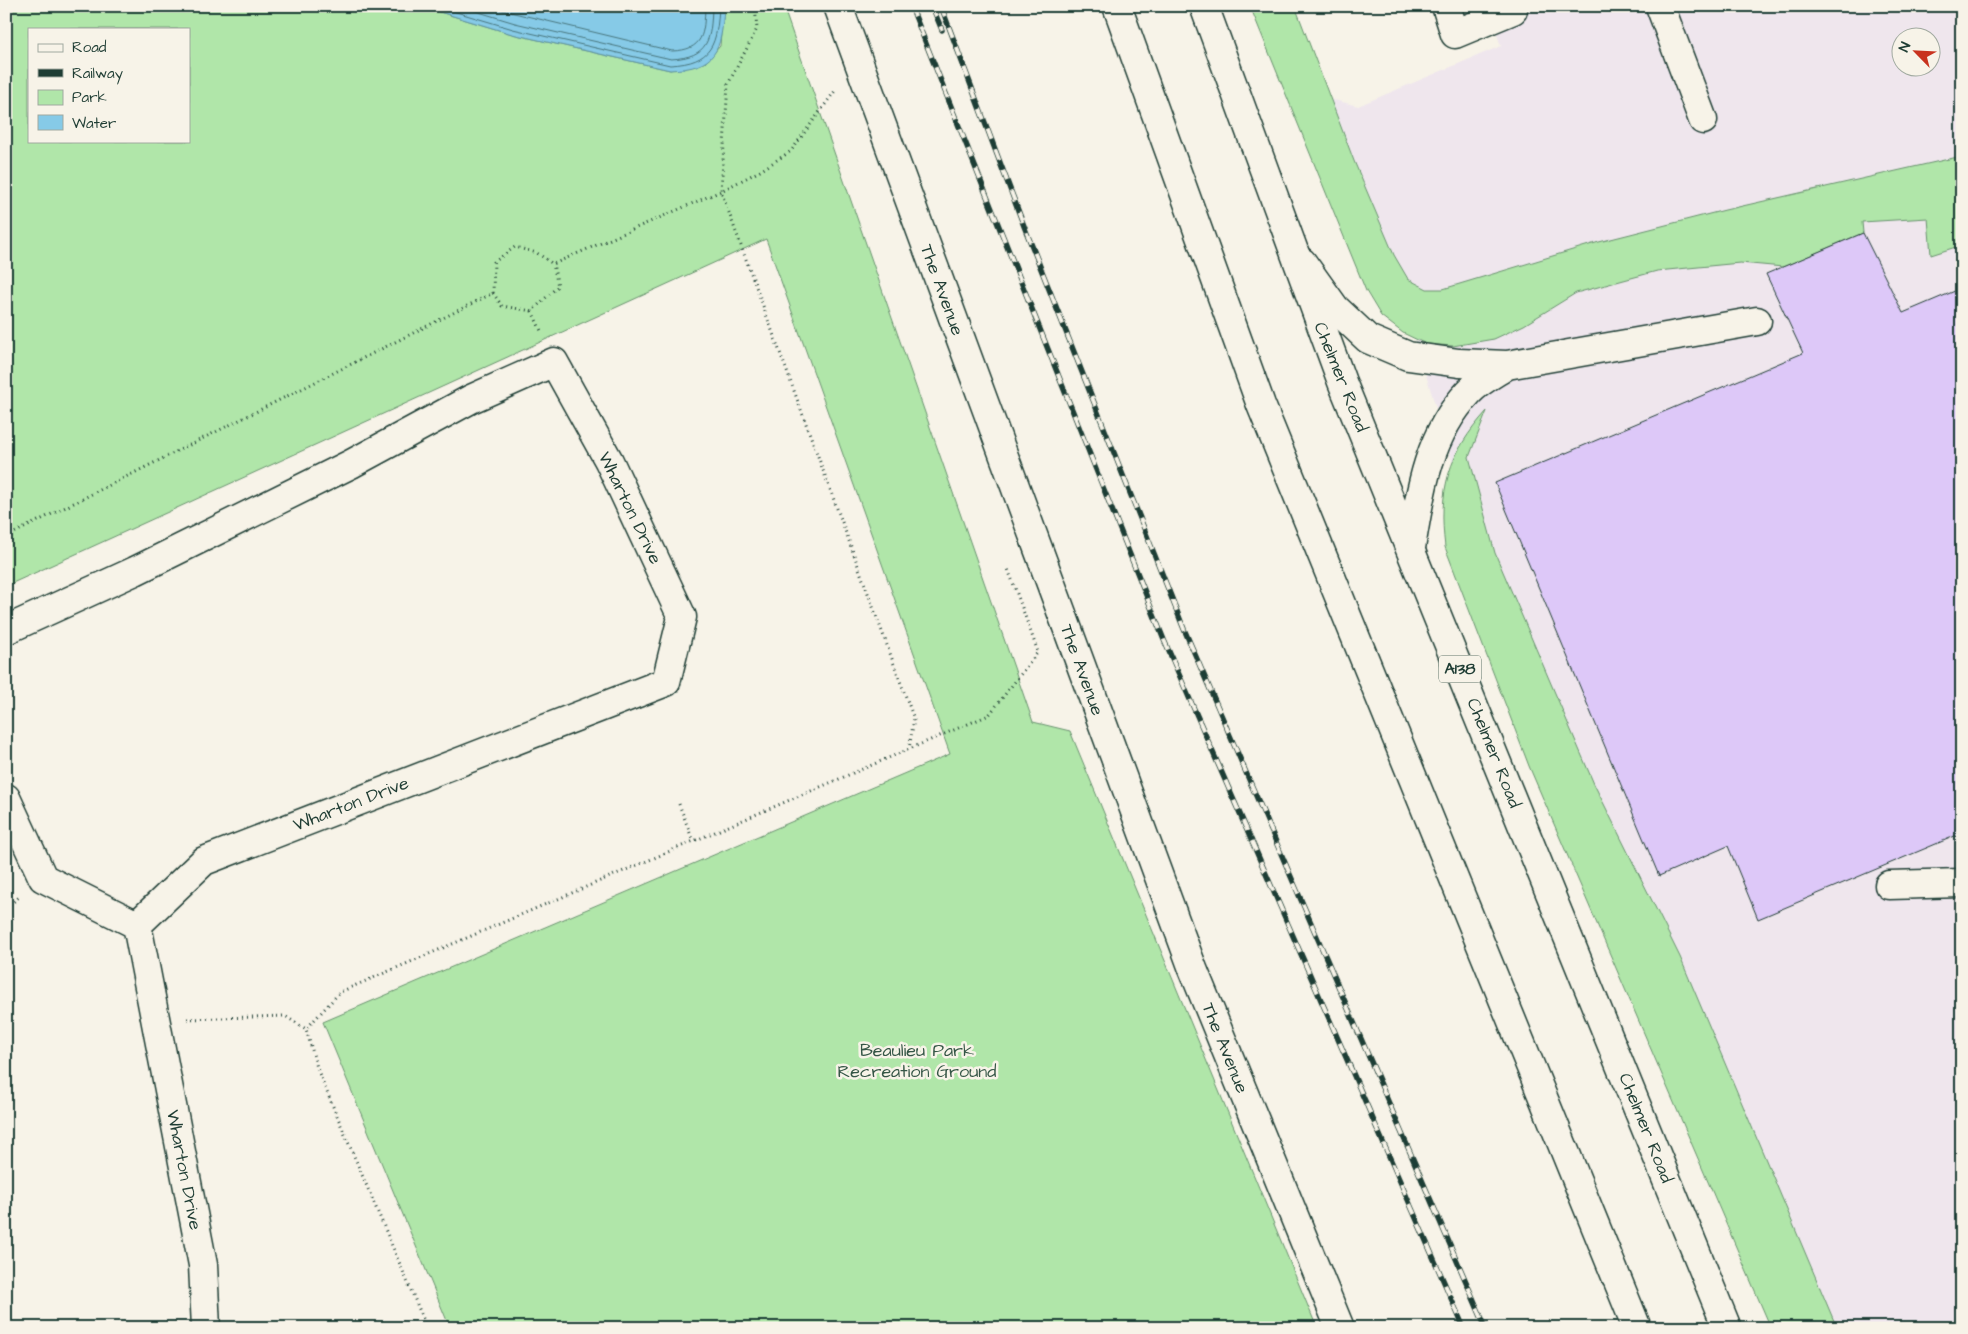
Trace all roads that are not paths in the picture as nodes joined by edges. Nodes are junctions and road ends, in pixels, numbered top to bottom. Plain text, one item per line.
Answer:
1 (838, 6) edge
2 (1118, 6) edge
3 (1204, 6) edge
4 (1446, 6) edge
5 (1660, 6) edge
6 (1512, 8) edge
7 (1703, 120) dead end
8 (1291, 246) junction
9 (1757, 320) dead end
10 (1507, 365) junction
11 (1411, 548) junction
12 (6, 630) edge
13 (6, 798) edge
14 (1962, 884) edge
15 (1889, 886) dead end
16 (137, 924) junction
17 (206, 1328) edge
18 (1340, 1328) edge
19 (1637, 1328) edge
20 (1728, 1328) edge

1 - 18 street, The Avenue
2 - 19 street
3 - 8 street, Chelmer Road / A138
4 - 6 street
5 - 7 street
8 - 10 street
8 - 11 street, Chelmer Road / A138
9 - 10 street
10 - 11 street
11 - 20 street, Chelmer Road / A138
12 - 16 street, Wharton Drive
13 - 16 street
14 - 15 street
16 - 17 street, Wharton Drive

